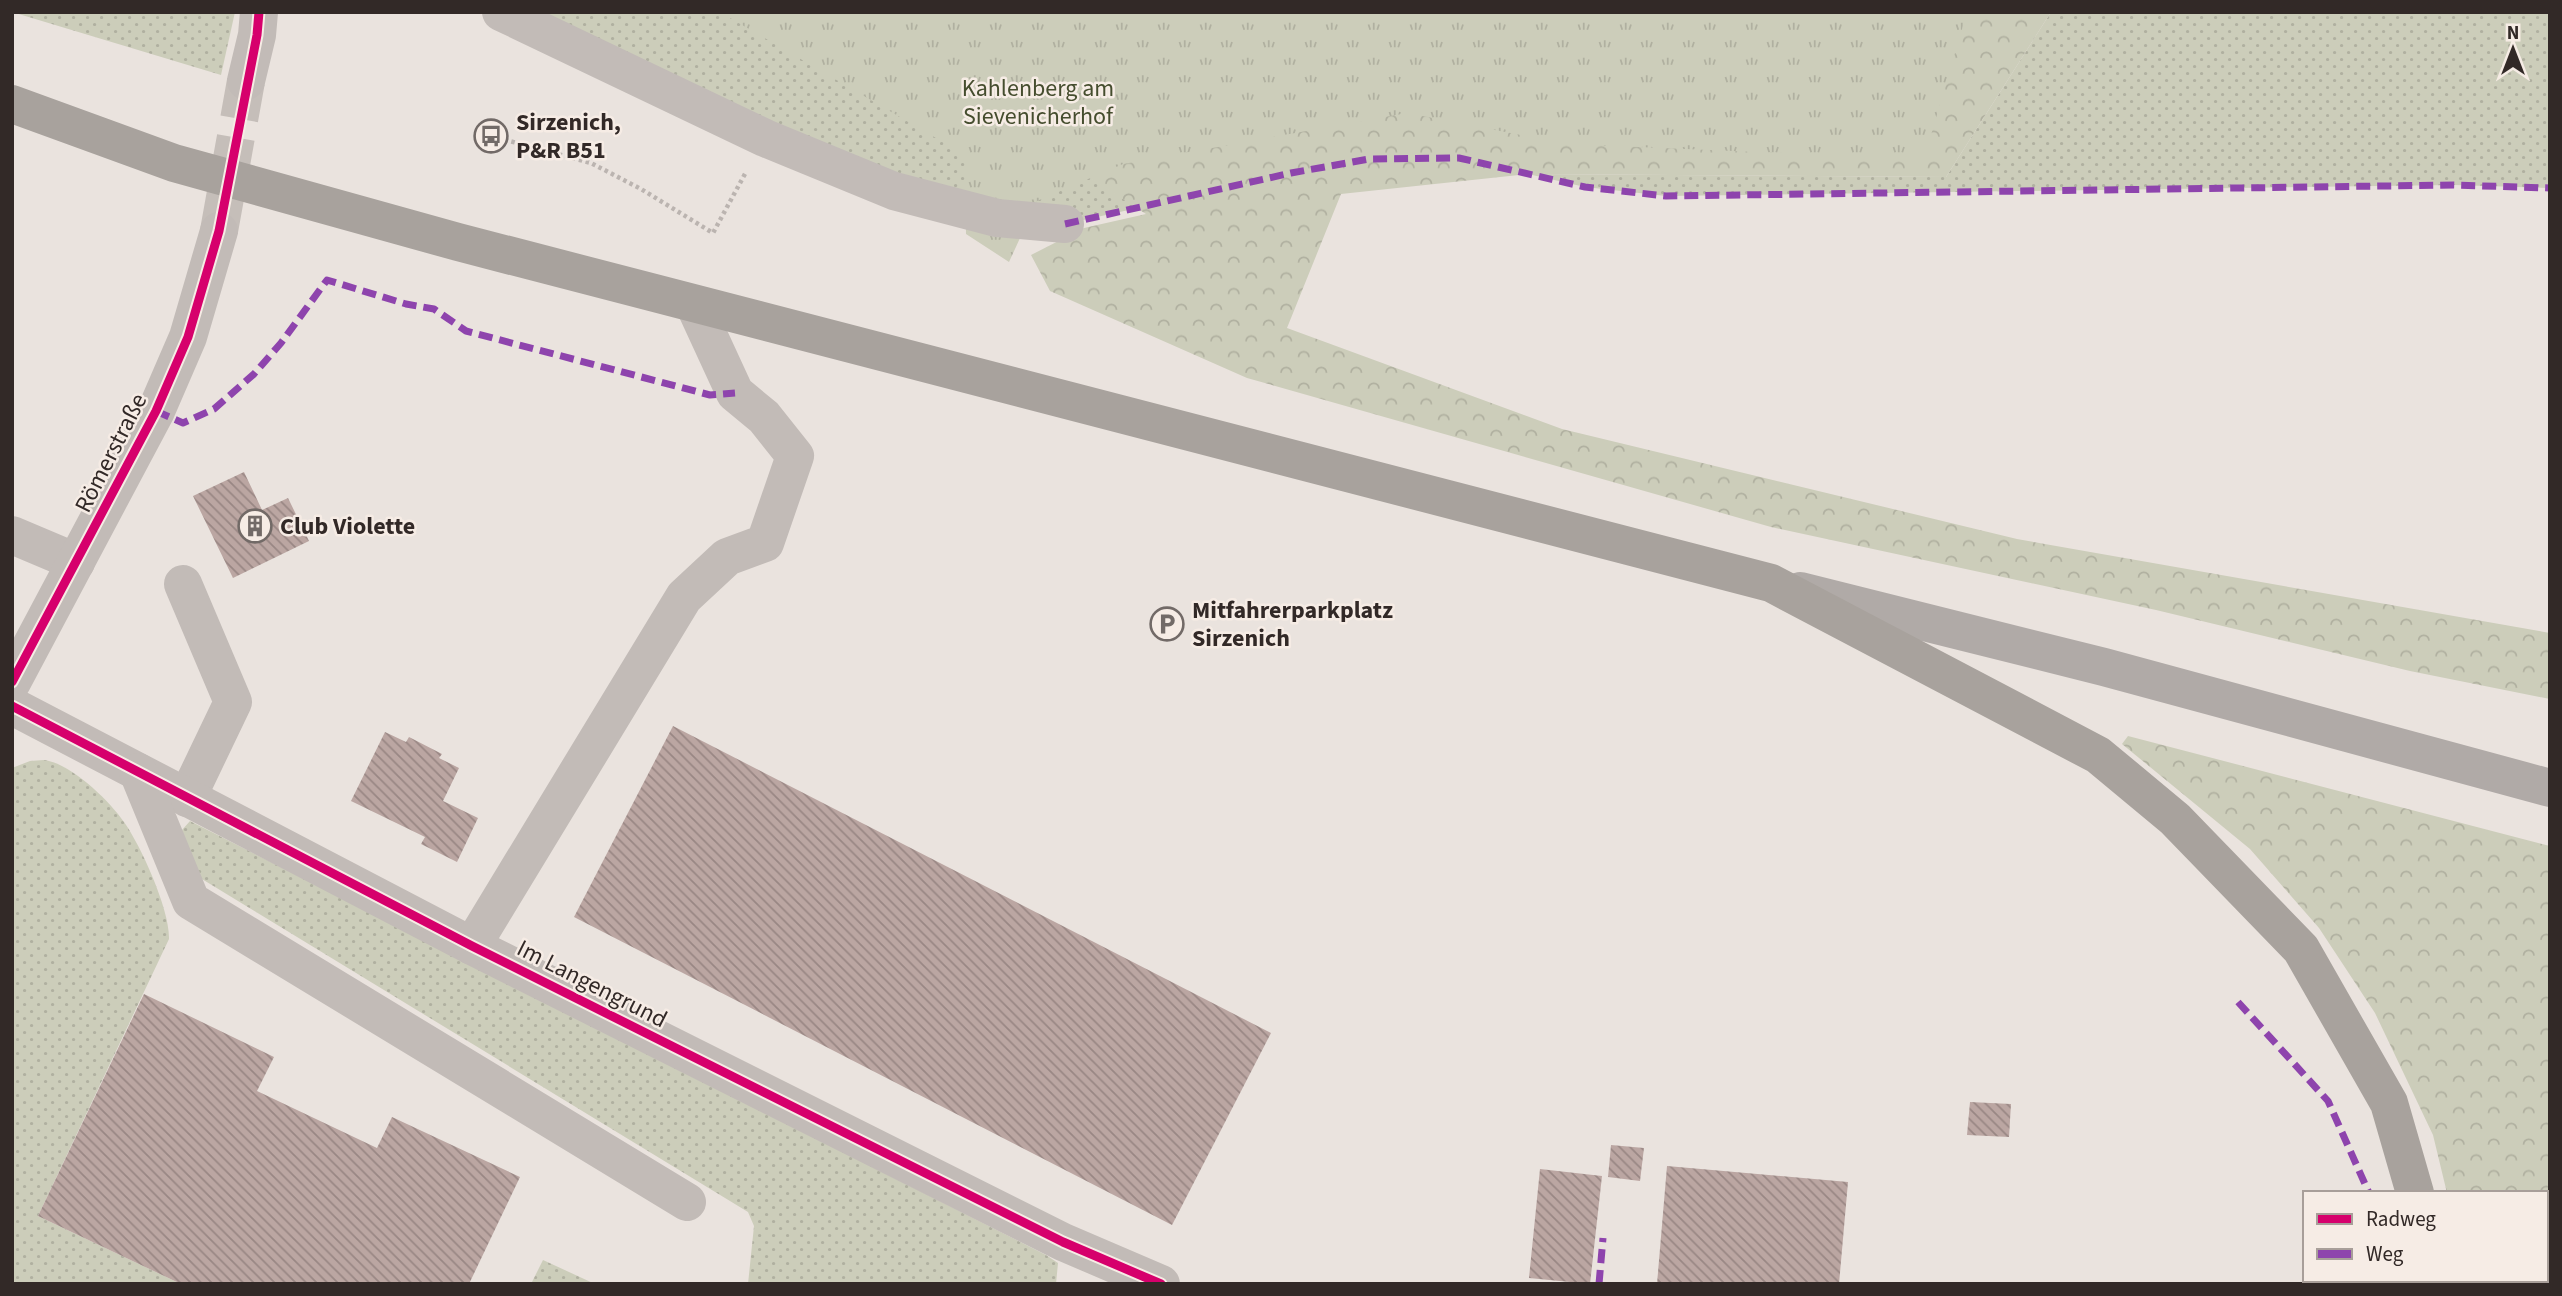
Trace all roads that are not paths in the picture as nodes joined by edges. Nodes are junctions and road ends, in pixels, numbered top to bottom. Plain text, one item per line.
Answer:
1 (259, 12) edge
2 (501, 12) edge
3 (246, 81) tunnel mouth
4 (12, 104) edge
5 (1065, 224) dead end
6 (219, 231) tunnel mouth
7 (694, 304) junction
8 (12, 535) edge
9 (76, 562) junction
10 (1771, 583) junction
11 (183, 584) dead end
12 (12, 682) edge
13 (12, 706) edge
14 (138, 772) junction
15 (2550, 788) edge
16 (187, 798) junction
17 (472, 946) junction
18 (2414, 1191) edge
19 (687, 1202) dead end
20 (1161, 1284) edge

1 - 3 street
2 - 5 street
4 - 7 highway
6 - 9 street, Römerstraße
7 - 10 highway
7 - 17 street
8 - 9 street
9 - 12 street, Römerstraße
10 - 15 main road
10 - 18 highway
11 - 16 street
13 - 14 street, Im Langengrund
14 - 16 street, Im Langengrund
14 - 19 street
16 - 17 street, Im Langengrund
17 - 20 street, Im Langengrund

